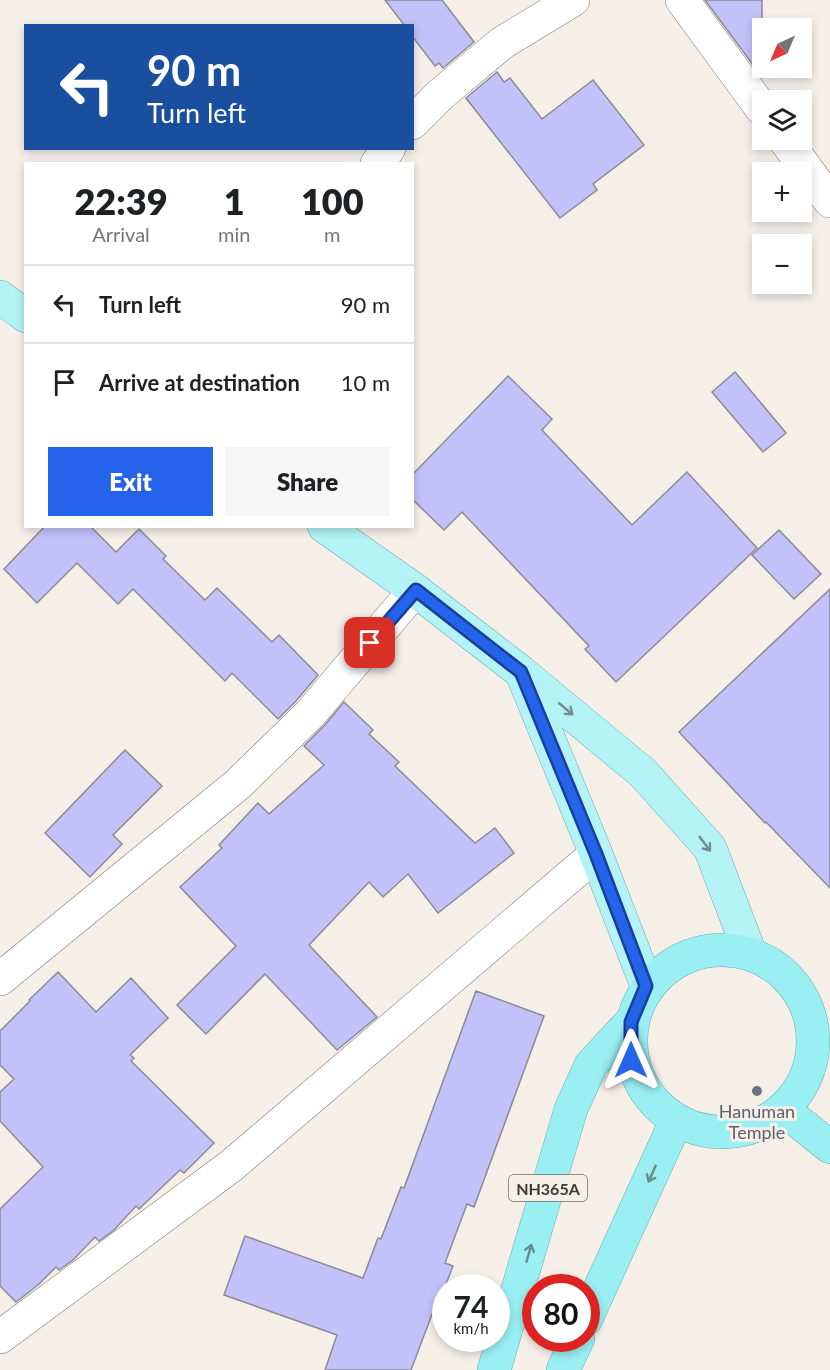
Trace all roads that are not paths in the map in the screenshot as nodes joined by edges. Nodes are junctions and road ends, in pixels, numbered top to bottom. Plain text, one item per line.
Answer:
1 (573, 0) edge
2 (682, 0) edge
3 (752, 95) edge
4 (414, 121) edge
5 (792, 150) edge
6 (830, 201) edge
7 (0, 297) edge
8 (24, 315) edge
9 (327, 528) edge
10 (416, 590) junction
11 (521, 672) junction
12 (596, 854) junction
13 (750, 953) junction
14 (0, 979) edge
15 (646, 986) junction
16 (818, 1014) edge
17 (631, 1022) junction
18 (784, 1110) junction
19 (676, 1121) junction
20 (830, 1147) edge
21 (600, 1287) edge
22 (0, 1337) edge
23 (571, 1352) edge
24 (494, 1370) edge
25 (563, 1370) edge

1 - 4 street
2 - 3 street
5 - 6 street
7 - 8 main road
9 - 10 main road
10 - 11 main road
10 - 14 street
11 - 12 main road
11 -> 13 main road
12 - 15 main road
12 - 22 street
13 - 15 highway, NH365A
13 - 16 highway, NH365A
15 - 17 highway, NH365A
16 - 18 highway, NH365A
17 - 19 highway, NH365A
24 -> 17 highway, NH365A
18 - 19 highway, NH365A
18 - 20 highway
19 -> 21 highway
23 - 25 highway

